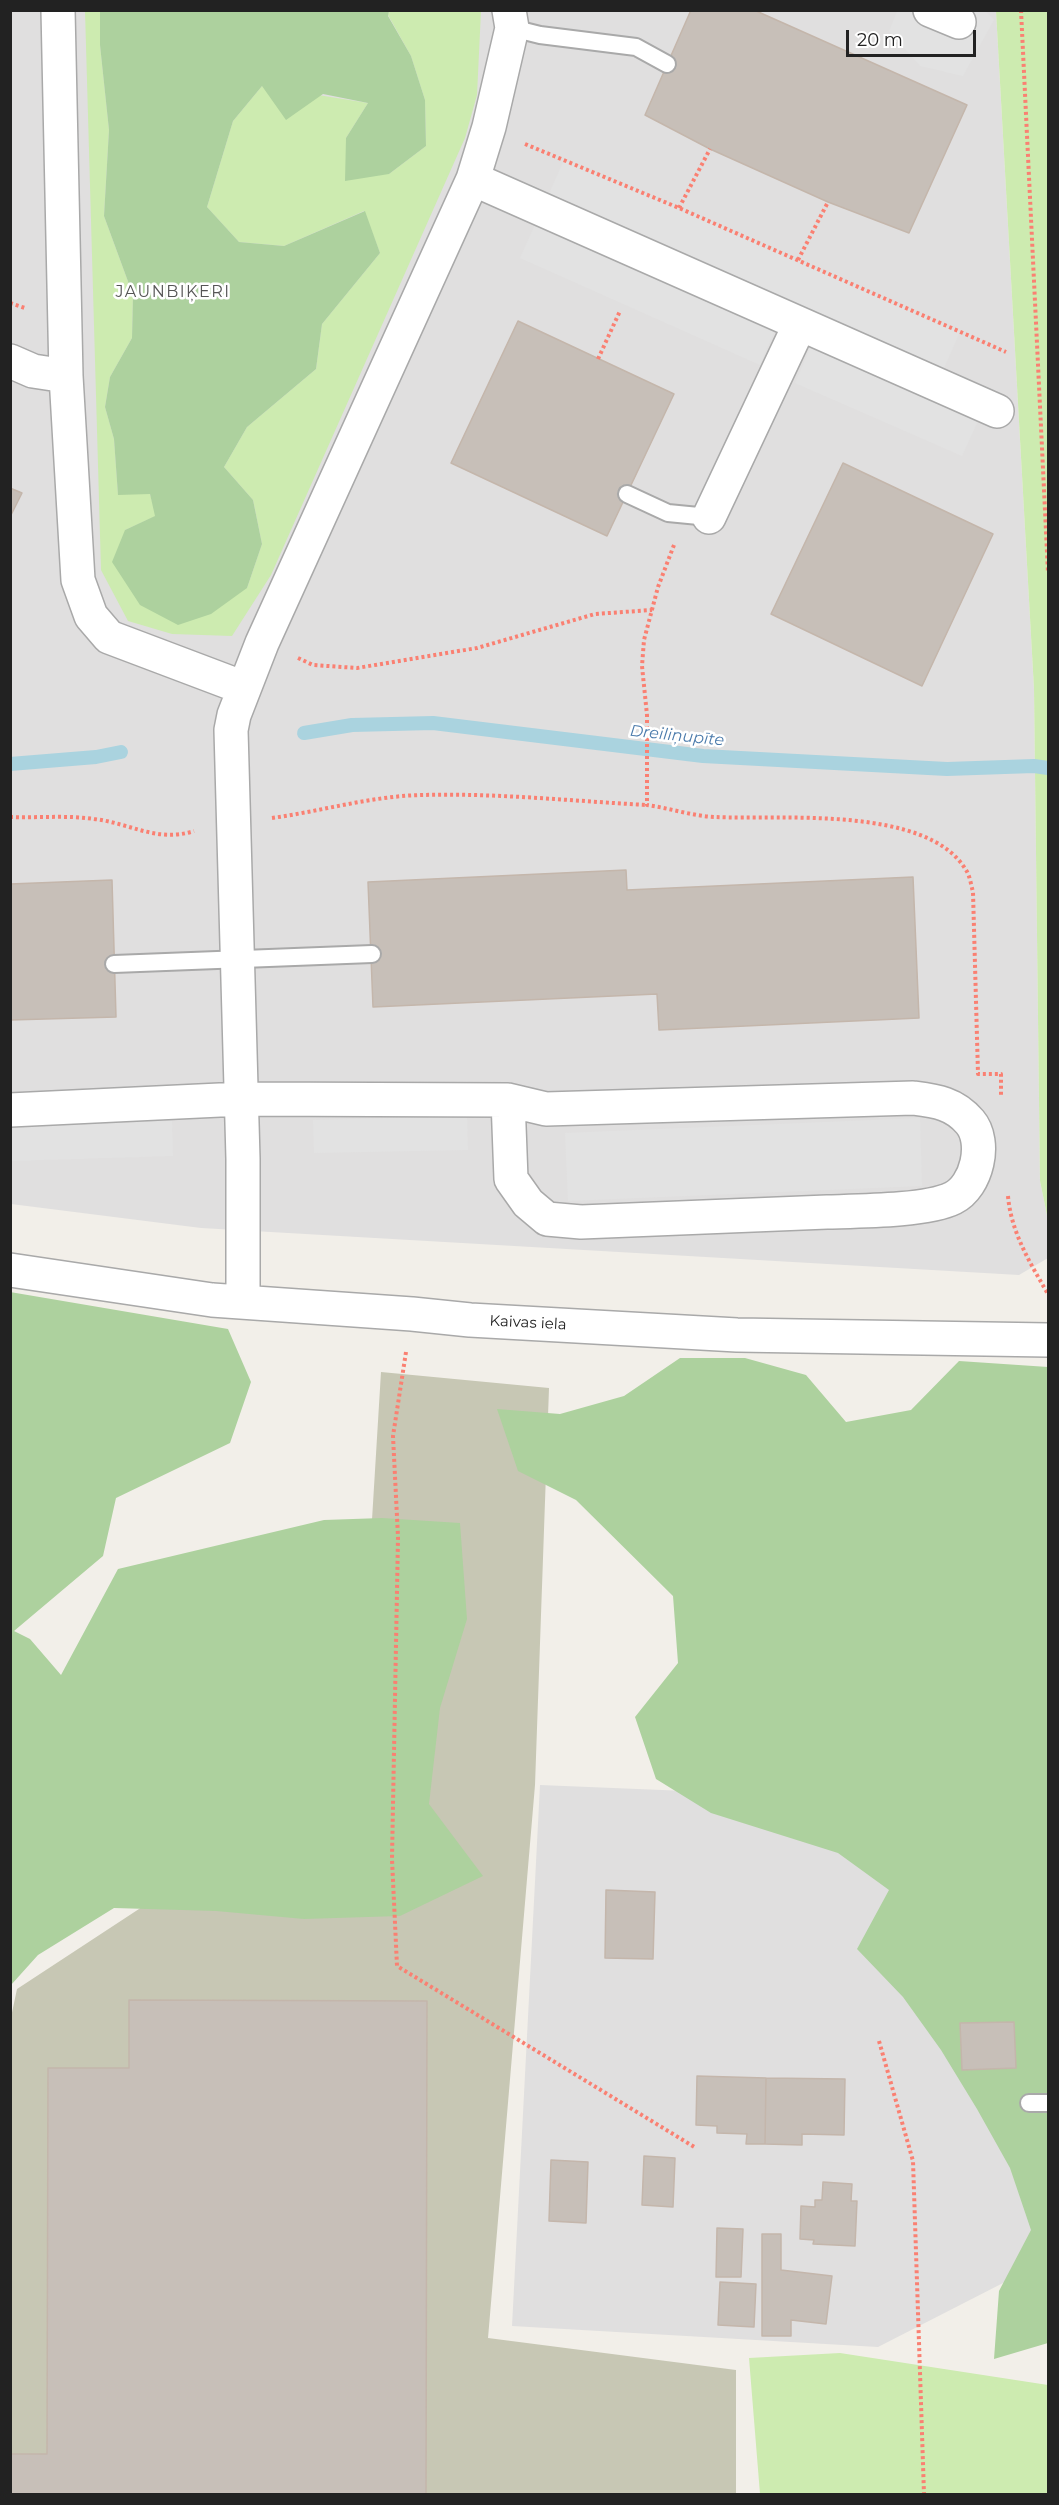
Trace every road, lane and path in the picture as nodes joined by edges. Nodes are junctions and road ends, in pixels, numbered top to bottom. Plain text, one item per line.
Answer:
1 (58, 10) edge
2 (1021, 10) edge
3 (510, 19) edge
4 (667, 64) dead end
5 (489, 127) junction
6 (710, 149) dead end
7 (472, 179) junction
8 (828, 202) dead end
9 (679, 208) junction
10 (798, 260) junction
11 (620, 311) dead end
12 (800, 324) junction
13 (1006, 352) dead end
14 (598, 359) dead end
15 (10, 361) edge
16 (66, 376) junction
17 (997, 411) dead end
18 (627, 494) dead end
19 (709, 517) junction
20 (1048, 573) edge
21 (652, 610) junction
22 (296, 657) dead end
23 (244, 688) junction
24 (647, 805) junction
25 (10, 817) edge
26 (234, 824) junction
27 (372, 954) dead end
28 (238, 960) junction
29 (114, 964) dead end
30 (1001, 1098) dead end
31 (241, 1099) junction
32 (508, 1100) junction
33 (10, 1110) edge
34 (1008, 1186) dead end
35 (10, 1270) edge
36 (1048, 1294) edge
37 (243, 1302) junction
38 (412, 1314) junction
39 (1048, 1340) edge
40 (879, 2042) dead end
41 (1029, 2103) dead end
42 (1048, 2103) edge
43 (696, 2148) dead end
44 (924, 2494) edge

1 - 16 street
2 - 20 path
3 - 4 lane
3 - 5 street
5 - 7 street
5 - 9 path
6 - 9 path
7 - 12 street
7 - 23 street
8 - 10 path
9 - 10 path
10 - 13 path
11 - 14 path
12 - 17 street
12 - 19 street
15 - 16 street
16 - 23 street
18 - 19 lane
19 - 21 path
21 - 22 path
21 - 24 path
23 - 26 street
24 - 26 path
24 - 30 path
25 - 26 path
26 - 28 street
27 - 28 lane
28 - 29 lane
28 - 31 street
31 - 32 street
31 - 33 street
31 - 37 street
32 - 32 street
34 - 36 path
35 - 37 street, Kaivas iela
37 - 38 street, Kaivas iela
38 - 39 street, Kaivas iela
38 - 43 path
40 - 44 path
41 - 42 lane

